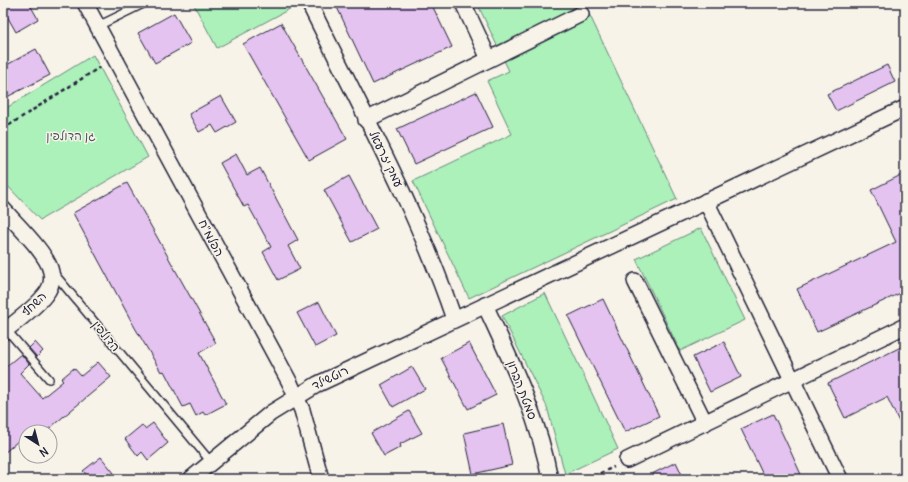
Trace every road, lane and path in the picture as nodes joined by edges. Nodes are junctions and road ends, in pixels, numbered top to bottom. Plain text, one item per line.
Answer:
1 (85, 3) edge
2 (145, 3) edge
3 (309, 3) edge
4 (463, 3) edge
5 (581, 14) dead end
6 (98, 26) junction
7 (114, 58) junction
8 (489, 59) junction
9 (905, 108) edge
10 (366, 120) junction
11 (3, 129) edge
12 (706, 201) junction
13 (3, 209) edge
14 (50, 268) junction
15 (635, 282) dead end
16 (485, 305) junction
17 (454, 320) junction
18 (905, 326) edge
19 (5, 331) edge
20 (49, 379) dead end
21 (792, 380) junction
22 (296, 396) junction
23 (704, 422) junction
24 (627, 460) joint
25 (211, 462) junction
26 (191, 479) edge
27 (321, 479) edge
28 (550, 479) edge
29 (587, 479) edge
30 (840, 479) edge

1 - 6 street, הפלמ"ח
2 - 6 lane
3 - 10 street, עמק יזרעאל
4 - 8 street
5 - 8 street
6 - 7 street, הפלמ"ח
7 - 11 path
7 - 22 street, הפלמ"ח
8 - 10 street
9 - 12 street, רוטשילד
10 - 17 street, עמק יזרעאל
12 - 16 street, רוטשילד
12 - 21 street
13 - 14 street, הדולפין
14 - 19 street, השחף
14 - 25 lane, הדולפין
15 - 23 street
16 - 17 street, רוטשילד
16 - 28 street, סמטת הברון
17 - 22 street, רוטשילד
18 - 21 street
19 - 20 lane
21 - 23 street
21 - 30 street
22 - 25 street, רוטשילד
22 - 27 street, הפלמ"ח
23 - 24 street
24 - 29 path
25 - 26 street, רוטשילד

